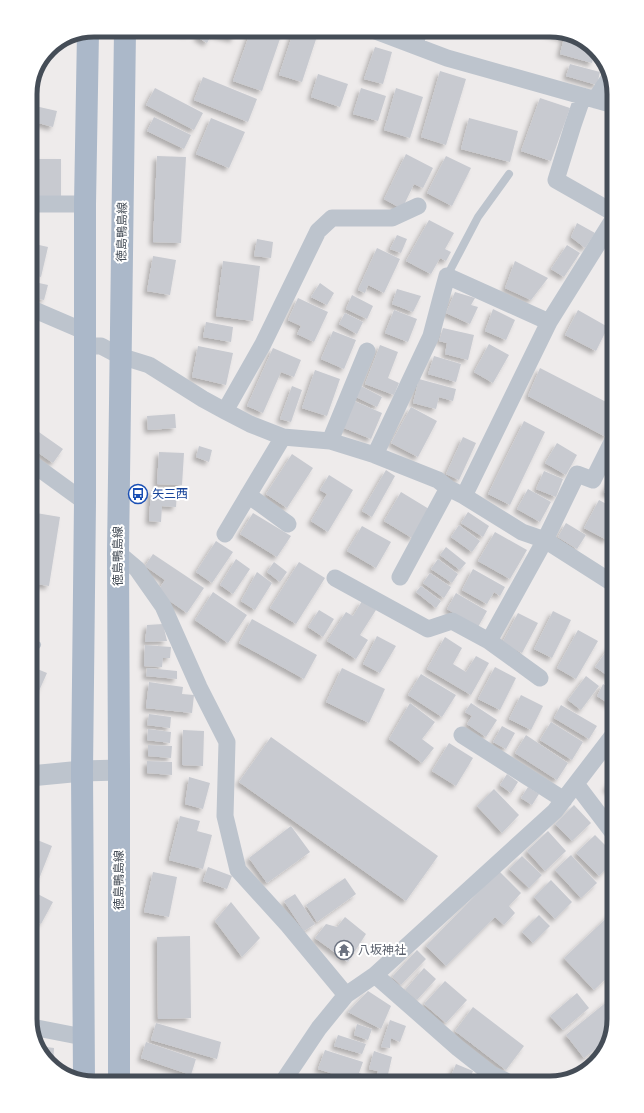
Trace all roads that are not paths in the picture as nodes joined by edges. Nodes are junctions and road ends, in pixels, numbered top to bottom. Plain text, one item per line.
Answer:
1 (125, 37) edge
2 (88, 38) edge
3 (417, 38) edge
4 (606, 81) edge
5 (589, 98) junction
6 (607, 103) edge
7 (509, 174) dead end
8 (37, 204) edge
9 (85, 204) junction
10 (418, 206) dead end
11 (607, 209) edge
12 (607, 229) edge
13 (447, 276) junction
14 (37, 312) edge
15 (549, 322) junction
16 (85, 339) junction
17 (367, 351) dead end
18 (120, 356) junction
19 (225, 411) junction
20 (283, 438) junction
21 (330, 441) junction
22 (607, 452) edge
23 (375, 454) junction
24 (37, 469) edge
25 (448, 488) junction
26 (248, 495) junction
27 (464, 496) junction
28 (85, 502) junction
29 (288, 524) dead end
30 (225, 534) dead end
31 (545, 540) junction
32 (118, 553) junction
33 (400, 577) dead end
34 (335, 578) dead end
35 (607, 580) edge
36 (489, 641) junction
37 (540, 678) dead end
38 (462, 735) dead end
39 (607, 743) edge
40 (119, 770) junction
41 (82, 771) junction
42 (37, 775) edge
43 (576, 784) junction
44 (564, 800) junction
45 (607, 825) edge
46 (375, 975) junction
47 (346, 994) junction
48 (38, 1028) edge
49 (83, 1037) junction
50 (84, 1075) edge
51 (119, 1076) edge
52 (287, 1076) edge
53 (487, 1076) edge

1 - 18 main road, 徳島鴨島線
2 - 9 main road
3 - 5 street
4 - 5 street
5 - 6 street
5 - 11 street
7 - 13 lane
8 - 9 street
9 - 16 main road
10 - 19 street
12 - 15 street
13 - 15 street
13 - 23 street
14 - 16 street
15 - 27 street
16 - 18 street
16 - 28 main road
17 - 21 street
18 - 19 street
18 - 32 main road, 徳島鴨島線
19 - 20 street
20 - 21 street
20 - 26 street
21 - 23 street
22 - 31 street
23 - 25 street
24 - 28 street
25 - 27 street
25 - 33 street
26 - 29 street
26 - 30 street
27 - 31 street
28 - 41 main road
31 - 35 street
31 - 36 street
32 - 40 main road, 徳島鴨島線
32 - 47 street
34 - 36 street
36 - 37 street
38 - 44 street
39 - 43 street
40 - 41 street
40 - 51 main road, 徳島鴨島線
41 - 42 street
41 - 49 main road
43 - 44 street
43 - 45 street
44 - 46 street
46 - 47 street
46 - 53 street
47 - 52 street
48 - 49 street
49 - 50 main road

